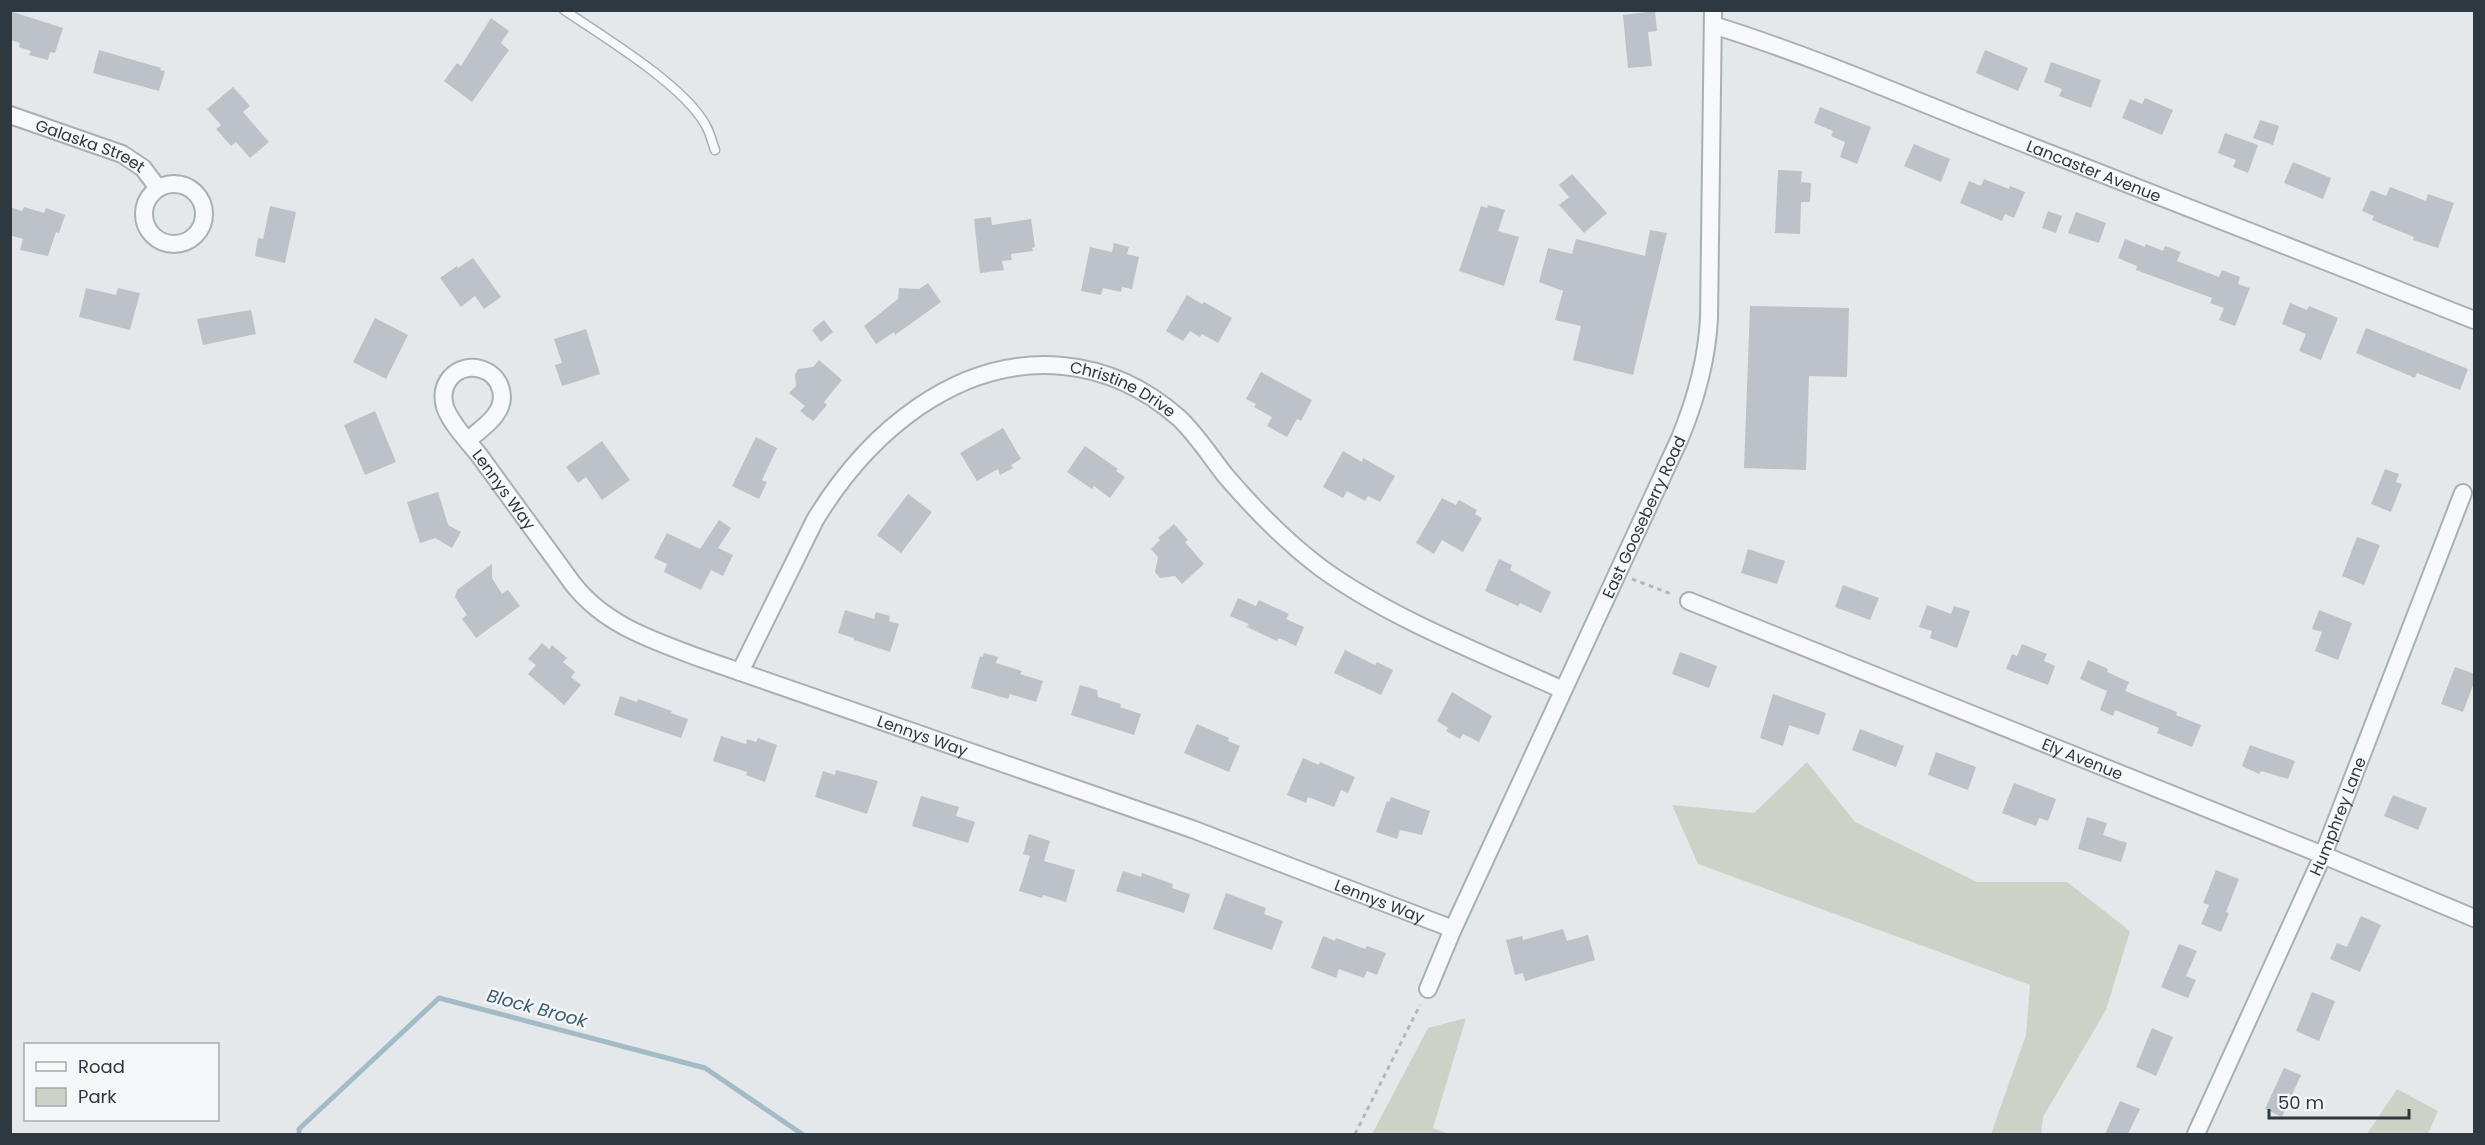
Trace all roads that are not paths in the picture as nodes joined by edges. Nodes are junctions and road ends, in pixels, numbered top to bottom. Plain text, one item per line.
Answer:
1 (564, 10) edge
2 (1713, 18) edge
3 (10, 116) edge
4 (715, 150) dead end
5 (159, 188) dead end
6 (2475, 320) edge
7 (468, 440) dead end
8 (2463, 493) dead end
9 (1689, 601) road end
10 (740, 672) junction
11 (1563, 690) junction
12 (2323, 855) junction
13 (2475, 918) edge
14 (1453, 929) junction
15 (1428, 989) road end
16 (2196, 1134) edge

1 - 4 lane
2 - 6 street, Lancaster Avenue
2 - 11 street, East Gooseberry Road
3 - 5 street, Galaska Street
7 - 10 street, Lennys Way
8 - 12 street, Humphrey Lane
9 - 12 street, Ely Avenue
10 - 11 street, Christine Drive
10 - 14 street, Lennys Way
11 - 14 street, East Gooseberry Road
12 - 13 street, Ely Avenue
12 - 16 street, Humphrey Lane
14 - 15 street, East Gooseberry Road

